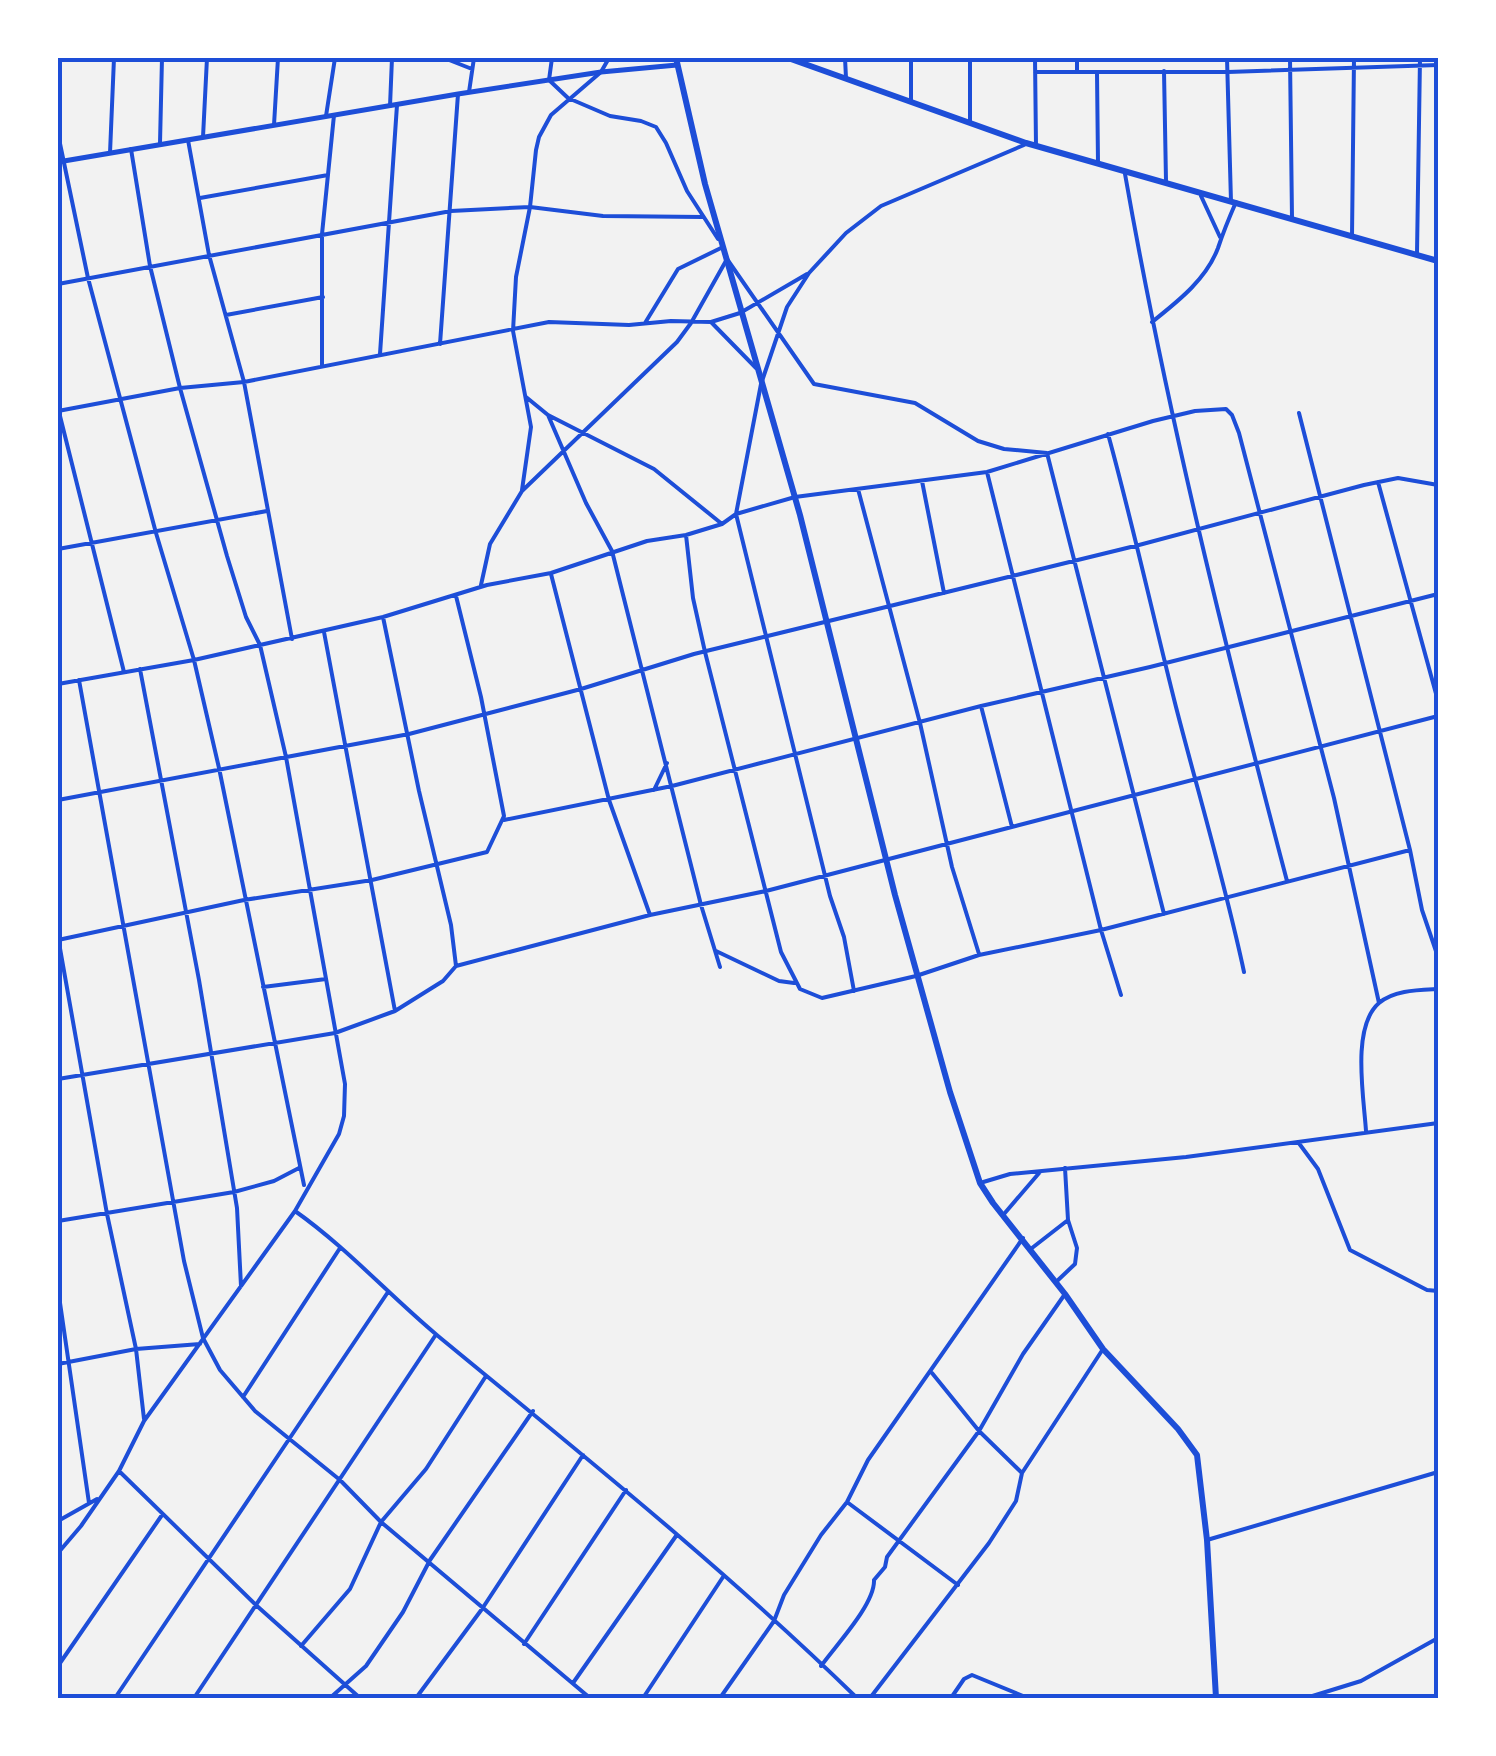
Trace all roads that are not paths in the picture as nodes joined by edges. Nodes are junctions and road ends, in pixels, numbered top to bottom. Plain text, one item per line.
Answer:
1 (114, 58) edge
2 (162, 58) edge
3 (207, 58) edge
4 (278, 58) edge
5 (334, 58) edge
6 (392, 58) edge
7 (444, 58) edge
8 (474, 58) edge
9 (552, 58) edge
10 (609, 58) edge
11 (788, 58) edge
12 (846, 58) edge
13 (911, 58) edge
14 (970, 58) edge
15 (1035, 58) edge
16 (1077, 58) edge
17 (1228, 58) edge
18 (1290, 58) edge
19 (1354, 58) edge
20 (1420, 58) edge
21 (677, 61) edge
22 (1354, 66) junction
23 (1420, 66) junction
24 (1438, 66) edge
25 (1291, 68) junction
26 (472, 69) junction
27 (1164, 71) junction
28 (601, 72) junction
29 (1035, 72) junction
30 (1077, 72) junction
31 (1098, 72) junction
32 (1228, 72) junction
33 (846, 78) junction
34 (550, 80) junction
35 (468, 92) junction
36 (458, 94) junction
37 (568, 98) junction
38 (911, 101) junction
39 (394, 105) junction
40 (334, 115) junction
41 (326, 116) junction
42 (970, 122) junction
43 (274, 125) junction
44 (58, 134) edge
45 (203, 137) junction
46 (188, 140) junction
47 (160, 144) junction
48 (1026, 144) junction
49 (1036, 146) junction
50 (131, 149) junction
51 (110, 153) junction
52 (60, 162) edge
53 (1098, 163) junction
54 (1124, 171) junction
55 (328, 175) junction
56 (1166, 183) junction
57 (1200, 192) junction
58 (199, 199) junction
59 (1234, 202) junction
60 (530, 207) junction
61 (451, 210) junction
62 (703, 217) junction
63 (1292, 219) junction
64 (388, 222) junction
65 (322, 234) junction
66 (1352, 236) junction
67 (1220, 238) junction
68 (724, 248) junction
69 (210, 255) junction
70 (1416, 255) junction
71 (728, 260) junction
72 (1438, 261) edge
73 (150, 266) junction
74 (808, 273) junction
75 (88, 278) junction
76 (58, 284) edge
77 (322, 296) junction
78 (759, 302) junction
79 (740, 312) junction
80 (226, 315) junction
81 (711, 322) junction
82 (1152, 322) junction
83 (645, 324) junction
84 (691, 324) junction
85 (513, 331) junction
86 (779, 331) junction
87 (440, 344) junction
88 (380, 354) junction
89 (322, 365) junction
90 (756, 368) junction
91 (244, 382) junction
92 (760, 384) junction
93 (180, 388) junction
94 (122, 398) junction
95 (526, 398) junction
96 (58, 410) edge
97 (1299, 413) dead end
98 (548, 415) junction
99 (1171, 417) junction
100 (584, 433) junction
101 (1108, 434) junction
102 (564, 450) junction
103 (1047, 453) junction
104 (987, 472) junction
105 (922, 481) junction
106 (1378, 482) junction
107 (1438, 485) edge
108 (858, 490) junction
109 (522, 492) junction
110 (1320, 496) junction
111 (795, 497) junction
112 (268, 511) junction
113 (1258, 511) junction
114 (736, 514) junction
115 (218, 522) junction
116 (722, 524) junction
117 (1196, 529) junction
118 (156, 533) junction
119 (686, 535) junction
120 (92, 544) junction
121 (1139, 545) junction
122 (58, 550) edge
123 (612, 551) junction
124 (1074, 561) junction
125 (551, 573) junction
126 (1014, 576) junction
127 (480, 587) junction
128 (944, 593) junction
129 (1438, 594) edge
130 (456, 595) junction
131 (1412, 600) junction
132 (888, 607) junction
133 (1350, 615) junction
134 (383, 617) junction
135 (827, 622) junction
136 (1288, 630) junction
137 (324, 632) junction
138 (767, 636) junction
139 (292, 638) junction
140 (260, 645) junction
141 (1225, 646) junction
142 (704, 652) junction
143 (194, 660) junction
144 (1165, 663) junction
145 (140, 670) junction
146 (644, 670) junction
147 (124, 672) junction
148 (1102, 678) junction
149 (79, 680) junction
150 (58, 684) edge
151 (581, 690) junction
152 (1042, 693) junction
153 (1438, 701) edge
154 (981, 706) junction
155 (485, 715) junction
156 (1438, 716) edge
157 (920, 723) junction
158 (1379, 730) junction
159 (408, 734) junction
160 (856, 740) junction
161 (347, 744) junction
162 (1320, 745) junction
163 (798, 755) junction
164 (286, 758) junction
165 (1256, 761) junction
166 (666, 763) junction
167 (219, 768) junction
168 (734, 771) junction
169 (1194, 777) junction
170 (162, 779) junction
171 (672, 786) junction
172 (654, 790) junction
173 (100, 792) junction
174 (1132, 796) junction
175 (58, 800) edge
176 (609, 800) junction
177 (1072, 812) junction
178 (504, 820) junction
179 (1012, 827) junction
180 (946, 843) junction
181 (1410, 850) junction
182 (886, 859) junction
183 (1349, 864) junction
184 (436, 866) junction
185 (825, 874) junction
186 (372, 880) junction
187 (1288, 880) junction
188 (310, 890) junction
189 (766, 891) junction
190 (1228, 897) junction
191 (244, 900) junction
192 (701, 905) junction
193 (185, 914) junction
194 (1164, 914) junction
195 (650, 915) junction
196 (122, 927) junction
197 (1101, 930) junction
198 (58, 939) edge
199 (716, 951) junction
200 (979, 955) junction
201 (1438, 957) edge
202 (456, 966) junction
203 (720, 966) dead end
204 (1244, 972) dead end
205 (916, 976) junction
206 (326, 978) junction
207 (796, 983) junction
208 (262, 987) junction
209 (1437, 989) edge
210 (854, 991) junction
211 (1121, 996) dead end
212 (1438, 1002) edge
213 (1379, 1003) junction
214 (395, 1011) junction
215 (335, 1033) junction
216 (273, 1042) junction
217 (212, 1053) junction
218 (148, 1062) junction
219 (83, 1074) junction
220 (58, 1079) edge
221 (1438, 1123) edge
222 (1366, 1132) junction
223 (1298, 1142) junction
224 (299, 1168) junction
225 (1065, 1168) junction
226 (1040, 1172) junction
227 (980, 1183) junction
228 (305, 1188) junction
229 (234, 1192) junction
230 (173, 1201) junction
231 (294, 1211) junction
232 (107, 1214) junction
233 (1004, 1214) junction
234 (1068, 1220) junction
235 (58, 1221) edge
236 (1023, 1238) junction
237 (340, 1248) junction
238 (1031, 1249) junction
239 (1056, 1282) junction
240 (241, 1288) junction
241 (58, 1289) edge
242 (1438, 1290) edge
243 (388, 1292) junction
244 (1066, 1294) junction
245 (436, 1334) junction
246 (202, 1341) junction
247 (136, 1349) junction
248 (1103, 1349) junction
249 (68, 1361) junction
250 (58, 1364) edge
251 (932, 1373) junction
252 (486, 1376) junction
253 (242, 1396) junction
254 (533, 1411) junction
255 (144, 1421) junction
256 (979, 1432) junction
257 (288, 1440) junction
258 (583, 1454) junction
259 (120, 1471) junction
260 (1438, 1472) edge
261 (1022, 1473) junction
262 (340, 1480) junction
263 (626, 1490) junction
264 (101, 1497) junction
265 (847, 1502) junction
266 (89, 1503) junction
267 (162, 1515) junction
268 (58, 1521) edge
269 (381, 1522) junction
270 (676, 1536) junction
271 (1207, 1540) junction
272 (900, 1543) junction
273 (58, 1553) edge
274 (208, 1558) junction
275 (430, 1560) junction
276 (723, 1576) junction
277 (958, 1586) junction
278 (257, 1606) junction
279 (482, 1609) junction
280 (774, 1621) junction
281 (1438, 1638) edge
282 (524, 1644) junction
283 (301, 1646) junction
284 (58, 1666) edge
285 (821, 1666) junction
286 (574, 1683) junction
287 (345, 1684) junction
288 (115, 1698) edge
289 (194, 1698) edge
290 (330, 1698) edge
291 (360, 1698) edge
292 (416, 1698) edge
293 (590, 1698) edge
294 (644, 1698) edge
295 (720, 1698) edge
296 (857, 1698) edge
297 (870, 1698) edge
298 (951, 1698) edge
299 (1028, 1698) edge
300 (1216, 1698) edge
301 (1306, 1698) edge

1 - 51 street
2 - 47 street
3 - 45 street
4 - 43 street
5 - 41 street
6 - 39 street
7 - 26 street
8 - 26 street
9 - 34 street
10 - 28 street
11 - 33 main road
12 - 33 street
13 - 38 street
14 - 42 street
15 - 29 street
16 - 30 street
17 - 32 street
18 - 25 street
19 - 22 street
20 - 23 street
21 - 28 street
21 - 68 main road
22 - 23 street
22 - 25 street
22 - 66 street
23 - 24 street
23 - 70 street
25 - 32 street
25 - 63 street
26 - 35 street
27 - 31 street
27 - 32 street
27 - 56 street
28 - 34 street
28 - 37 street
29 - 30 street
29 - 49 street
30 - 31 street
31 - 53 street
32 - 59 street
33 - 38 main road
34 - 35 street
34 - 37 street
35 - 36 street
36 - 39 street
36 - 61 street
37 - 60 street
37 - 62 street
38 - 42 main road
39 - 40 street
39 - 64 street
40 - 41 street
40 - 55 street
41 - 43 street
42 - 48 main road
43 - 45 street
44 - 52 street
45 - 46 street
46 - 47 street
46 - 58 street
47 - 50 street
48 - 49 main road
48 - 74 street
49 - 53 main road
50 - 51 street
50 - 73 street
51 - 52 street
52 - 75 street
53 - 54 main road
54 - 56 main road
54 - 82 street
55 - 58 street
55 - 65 street
56 - 57 main road
57 - 59 main road
57 - 67 street
58 - 69 street
59 - 63 main road
59 - 67 street
60 - 61 street
60 - 62 street
60 - 85 street
61 - 64 street
61 - 87 street
62 - 68 street
63 - 66 main road
64 - 65 street
64 - 88 street
65 - 69 street
65 - 77 street
66 - 70 main road
67 - 82 street
68 - 71 main road
68 - 83 street
69 - 73 street
69 - 80 street
70 - 72 main road
71 - 78 street
71 - 79 main road
71 - 84 street
73 - 75 street
73 - 93 street
74 - 78 street
74 - 86 street
75 - 76 street
75 - 94 street
77 - 80 street
77 - 89 street
78 - 79 street
78 - 86 street
79 - 81 street
79 - 90 main road
80 - 91 street
81 - 84 street
81 - 90 street
82 - 99 street
83 - 84 street
83 - 85 street
84 - 100 street
85 - 87 street
85 - 95 street
86 - 92 street
86 - 103 street
87 - 88 street
88 - 89 street
89 - 91 street
90 - 92 main road
91 - 93 street
91 - 112 street
92 - 111 main road
92 - 114 street
93 - 94 street
93 - 115 street
94 - 96 street
94 - 118 street
95 - 98 street
95 - 109 street
96 - 120 street
97 - 110 street
98 - 100 street
98 - 102 street
99 - 101 street
99 - 113 street
99 - 117 street
100 - 102 street
100 - 116 street
101 - 103 street
101 - 121 street
102 - 109 street
102 - 123 street
103 - 104 street
103 - 124 street
104 - 105 street
104 - 126 street
105 - 108 street
105 - 128 street
106 - 107 street
106 - 110 street
106 - 131 street
108 - 111 street
108 - 132 street
109 - 127 street
110 - 113 street
110 - 133 street
111 - 114 street
111 - 135 main road
112 - 115 street
112 - 139 street
113 - 117 street
113 - 136 street
114 - 116 street
114 - 138 street
115 - 118 street
115 - 140 street
116 - 119 street
117 - 121 street
117 - 141 street
118 - 120 street
118 - 143 street
119 - 123 street
119 - 142 street
120 - 122 street
120 - 147 street
121 - 124 street
121 - 144 street
123 - 125 street
123 - 146 street
124 - 126 street
124 - 148 street
125 - 127 street
125 - 151 street
126 - 128 street
126 - 152 street
127 - 130 street
128 - 132 street
129 - 131 street
130 - 134 street
130 - 155 street
131 - 133 street
131 - 153 street
132 - 135 street
132 - 157 street
133 - 136 street
133 - 158 street
134 - 137 street
134 - 159 street
135 - 138 street
135 - 160 main road
136 - 141 street
136 - 162 street
137 - 139 street
137 - 161 street
138 - 142 street
138 - 163 street
139 - 140 street
140 - 143 street
140 - 164 street
141 - 144 street
141 - 165 street
142 - 146 street
142 - 168 street
143 - 145 street
143 - 167 street
144 - 148 street
144 - 169 street
145 - 147 street
145 - 170 street
146 - 151 street
146 - 166 street
147 - 149 street
148 - 152 street
148 - 174 street
149 - 150 street
149 - 173 street
151 - 155 street
151 - 176 street
152 - 154 street
152 - 177 street
154 - 157 street
154 - 179 street
155 - 159 street
155 - 178 street
156 - 158 street
157 - 160 street
157 - 180 street
158 - 162 street
158 - 181 street
159 - 161 street
159 - 184 street
160 - 163 street
160 - 182 main road
161 - 164 street
161 - 186 street
162 - 165 street
162 - 183 street
163 - 168 street
163 - 185 street
164 - 167 street
164 - 188 street
165 - 169 street
165 - 187 street
166 - 171 street
166 - 172 street
167 - 170 street
167 - 191 street
168 - 171 street
168 - 189 street
169 - 174 street
169 - 190 street
170 - 173 street
170 - 193 street
171 - 172 street
171 - 192 street
172 - 176 street
173 - 175 street
173 - 196 street
174 - 177 street
174 - 194 street
176 - 178 street
176 - 195 street
177 - 179 street
177 - 197 street
178 - 184 street
179 - 180 street
180 - 182 street
180 - 200 street
181 - 183 street
181 - 201 street
182 - 185 street
182 - 205 main road
183 - 187 street
183 - 213 street
184 - 186 street
184 - 202 street
185 - 189 street
185 - 210 street
186 - 188 street
186 - 214 street
187 - 190 street
188 - 191 street
188 - 206 street
189 - 192 street
189 - 207 street
190 - 194 street
190 - 204 street
191 - 193 street
191 - 208 street
192 - 195 street
192 - 199 street
193 - 196 street
193 - 217 street
194 - 197 street
195 - 202 street
196 - 198 street
196 - 218 street
197 - 200 street
197 - 211 street
198 - 219 street
199 - 203 street
199 - 207 street
200 - 205 street
202 - 214 street
205 - 210 street
205 - 227 main road
206 - 208 street
206 - 215 street
207 - 210 street
208 - 216 street
209 - 212 street
209 - 213 street
213 - 222 street
214 - 215 street
215 - 216 street
215 - 228 street
216 - 217 street
216 - 224 street
217 - 218 street
217 - 229 street
218 - 219 street
218 - 230 street
219 - 220 street
219 - 232 street
221 - 222 street
222 - 223 street
223 - 225 street
223 - 242 street
224 - 228 street
224 - 229 street
225 - 226 street
225 - 234 street
226 - 227 street
226 - 233 street
227 - 233 main road
228 - 231 street
229 - 230 street
229 - 240 street
230 - 232 street
230 - 246 street
231 - 237 street
231 - 240 street
232 - 235 street
232 - 247 street
233 - 236 main road
234 - 238 street
234 - 239 street
236 - 238 main road
236 - 251 street
237 - 243 street
237 - 253 street
238 - 239 main road
239 - 244 main road
240 - 246 street
241 - 249 street
243 - 245 street
243 - 257 street
244 - 248 main road
244 - 256 street
245 - 252 street
245 - 262 street
246 - 247 street
246 - 253 street
246 - 255 street
247 - 249 street
247 - 255 street
248 - 261 street
248 - 271 main road
249 - 250 street
249 - 266 street
251 - 256 street
251 - 265 street
252 - 254 street
252 - 269 street
253 - 257 street
254 - 258 street
254 - 275 street
255 - 259 street
256 - 261 street
256 - 272 street
257 - 262 street
257 - 274 street
258 - 263 street
258 - 279 street
259 - 264 street
259 - 267 street
260 - 271 street
261 - 277 street
262 - 269 street
262 - 278 street
263 - 270 street
263 - 282 street
264 - 266 street
264 - 273 street
265 - 272 street
265 - 280 street
266 - 268 street
267 - 274 street
267 - 284 street
269 - 275 street
269 - 283 street
270 - 276 street
270 - 286 street
271 - 300 main road
272 - 277 street
272 - 285 street
274 - 278 street
274 - 288 street
275 - 279 street
275 - 287 street
276 - 280 street
276 - 294 street
277 - 297 street
278 - 283 street
278 - 289 street
279 - 282 street
279 - 292 street
280 - 285 street
280 - 295 street
281 - 301 street
282 - 286 street
283 - 287 street
285 - 296 street
286 - 293 street
287 - 290 street
287 - 291 street
298 - 299 street

